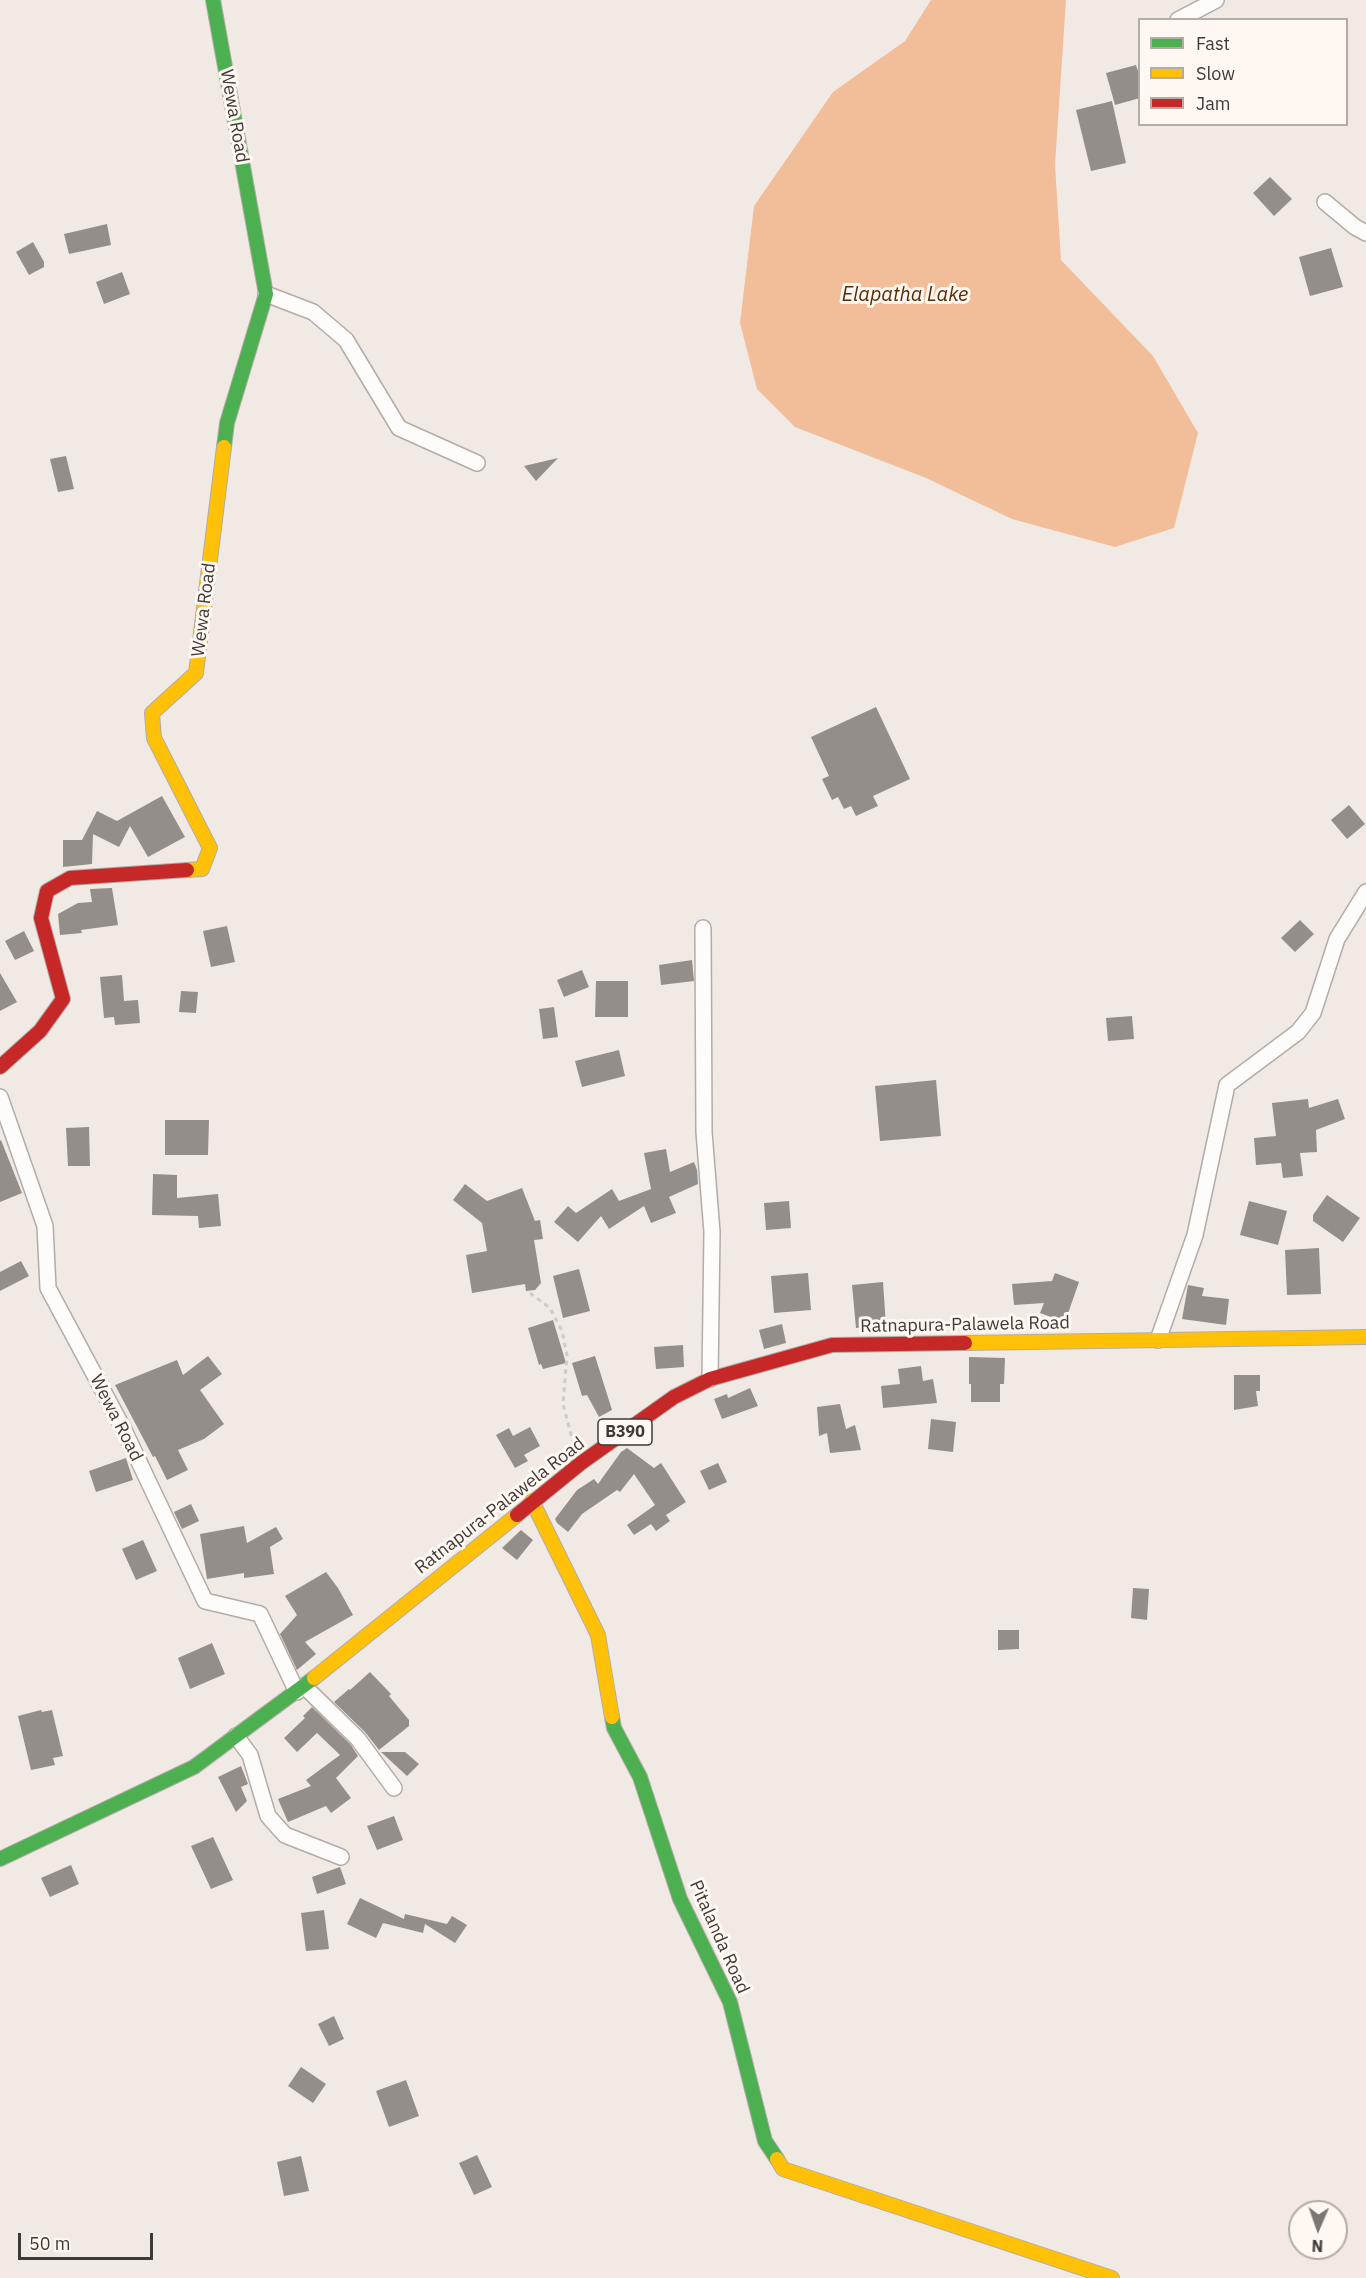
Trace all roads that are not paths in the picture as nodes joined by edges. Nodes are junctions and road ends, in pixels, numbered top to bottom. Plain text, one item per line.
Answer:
1 (213, 0) edge
2 (1216, 0) edge
3 (1182, 18) edge
4 (1325, 202) dead end
5 (1366, 233) edge
6 (266, 294) junction
7 (477, 463) dead end
8 (1366, 892) edge
9 (704, 928) dead end
10 (0, 1067) edge
11 (0, 1097) edge
12 (1366, 1337) edge
13 (1158, 1340) junction
14 (710, 1379) junction
15 (532, 1501) junction
16 (300, 1689) junction
17 (236, 1736) junction
18 (394, 1788) dead end
19 (341, 1857) dead end
20 (0, 1859) edge
21 (1112, 2278) edge

1 - 6 street, Wewa Road
2 - 3 street
4 - 5 street
6 - 7 street
6 - 10 street, Wewa Road
8 - 13 street
9 - 14 street
11 - 16 street, Wewa Road
12 - 13 street, Ratnapura-Palawela Road / B390
13 - 14 street, Ratnapura-Palawela Road / B390
14 - 15 street, Ratnapura-Palawela Road / B390
15 - 16 street, Ratnapura-Palawela Road / B390
15 - 21 street, Pitalanda Road
16 - 17 street, Ratnapura-Palawela Road / B390
16 - 18 street
17 - 19 street
17 - 20 street, Ratnapura-Palawela Road / B390

